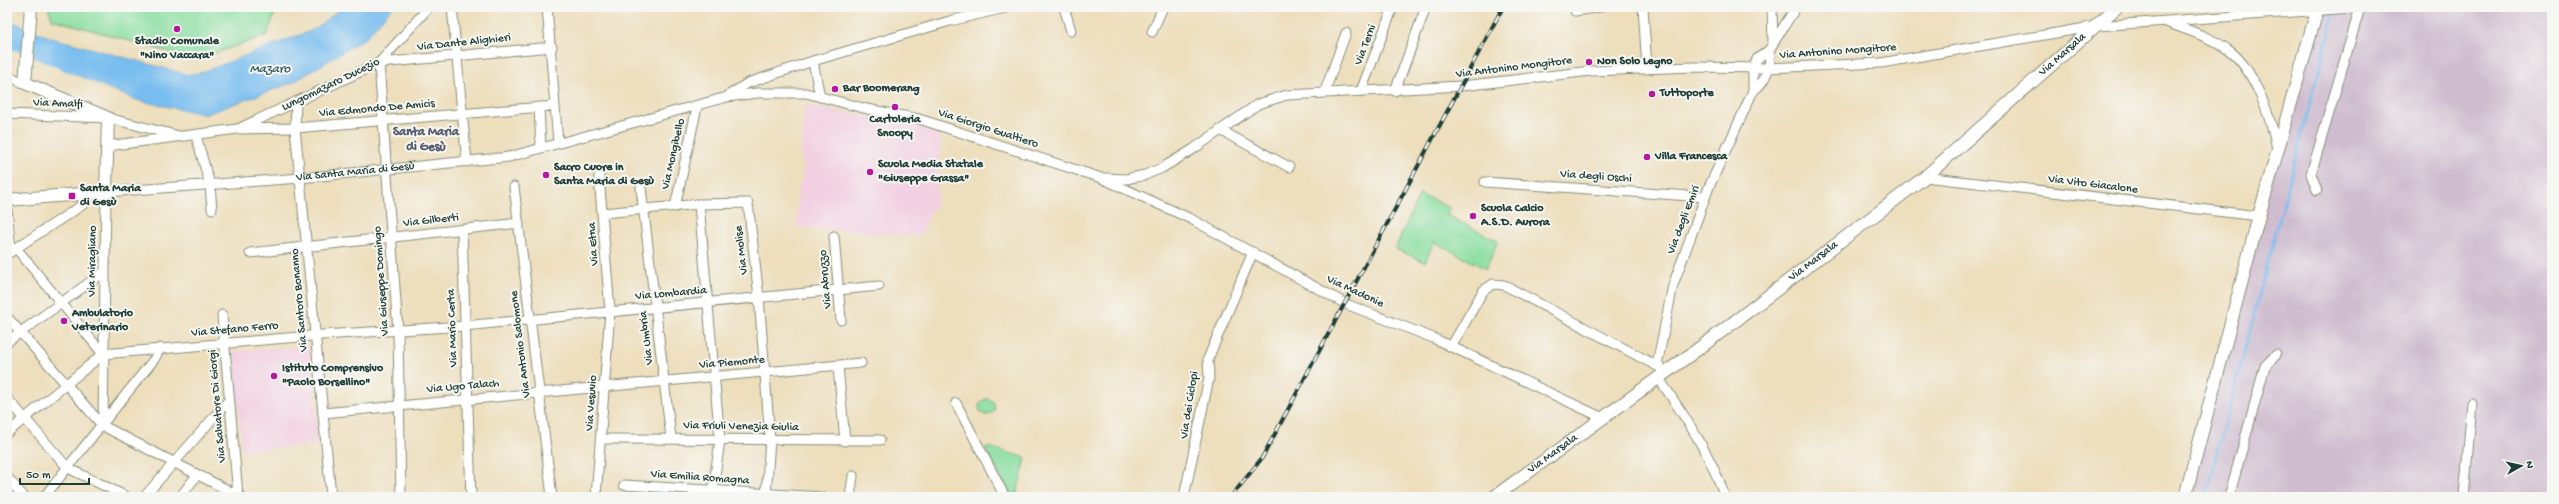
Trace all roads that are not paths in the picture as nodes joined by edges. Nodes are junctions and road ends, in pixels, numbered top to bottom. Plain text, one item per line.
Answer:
1 (31, 7) edge
2 (429, 7) edge
3 (452, 7) edge
4 (547, 7) edge
5 (1009, 7) edge
6 (1064, 7) edge
7 (1163, 7) edge
8 (1393, 7) edge
9 (1426, 7) edge
10 (1600, 7) edge
11 (1643, 7) edge
12 (1772, 7) edge
13 (1796, 7) edge
14 (2117, 7) edge
15 (2362, 7) edge
16 (2321, 10) edge
17 (1575, 11) dead end
18 (2163, 21) junction
19 (2097, 26) junction
20 (1070, 31) dead end
21 (1152, 32) dead end
22 (1346, 33) dead end
23 (1771, 46) junction
24 (552, 47) junction
25 (458, 56) junction
26 (813, 61) junction
27 (379, 63) junction
28 (1647, 68) junction
29 (1753, 68) junction
30 (1768, 68) junction
31 (7, 76) edge
32 (25, 83) junction
33 (1395, 91) junction
34 (1753, 91) junction
35 (1325, 92) junction
36 (1361, 92) junction
37 (727, 97) junction
38 (820, 97) junction
39 (296, 102) junction
40 (554, 106) junction
41 (539, 107) junction
42 (697, 107) junction
43 (463, 113) junction
44 (7, 114) edge
45 (108, 118) junction
46 (383, 120) junction
47 (296, 128) junction
48 (237, 129) junction
49 (1220, 130) junction
50 (196, 136) junction
51 (186, 137) junction
52 (558, 143) junction
53 (107, 146) junction
54 (541, 148) junction
55 (2278, 150) junction
56 (467, 162) junction
57 (1289, 167) dead end
58 (387, 169) junction
59 (599, 176) dead end
60 (1925, 177) junction
61 (301, 178) junction
62 (1101, 178) junction
63 (1485, 182) dead end
64 (210, 185) junction
65 (514, 188) dead end
66 (641, 188) dead end
67 (2317, 190) dead end
68 (106, 192) junction
69 (91, 193) junction
70 (1705, 197) junction
71 (7, 200) edge
72 (699, 204) junction
73 (675, 207) junction
74 (7, 209) edge
75 (212, 209) dead end
76 (644, 209) junction
77 (604, 213) junction
78 (2259, 216) junction
79 (519, 223) junction
80 (462, 230) junction
81 (834, 236) dead end
82 (392, 237) junction
83 (307, 247) junction
84 (11, 251) edge
85 (1253, 252) junction
86 (250, 253) dead end
87 (104, 272) junction
88 (879, 286) dead end
89 (838, 289) junction
90 (759, 297) junction
91 (708, 303) junction
92 (61, 304) junction
93 (656, 307) junction
94 (610, 311) junction
95 (222, 315) dead end
96 (7, 317) edge
97 (530, 320) junction
98 (842, 320) dead end
99 (464, 326) junction
100 (398, 331) junction
101 (19, 332) junction
102 (316, 335) junction
103 (7, 342) edge
104 (225, 343) junction
105 (1451, 347) junction
106 (160, 348) junction
107 (103, 354) junction
108 (2276, 355) dead end
109 (861, 363) dead end
110 (838, 366) junction
111 (766, 372) junction
112 (1660, 372) junction
113 (714, 377) junction
114 (664, 382) junction
115 (65, 384) junction
116 (606, 388) junction
117 (538, 392) junction
118 (7, 398) edge
119 (467, 399) junction
120 (229, 400) junction
121 (956, 403) dead end
122 (2472, 403) dead end
123 (398, 405) junction
124 (323, 413) junction
125 (26, 418) junction
126 (1603, 418) junction
127 (103, 426) junction
128 (7, 433) edge
129 (671, 438) junction
130 (602, 439) junction
131 (770, 439) junction
132 (720, 440) junction
133 (880, 440) dead end
134 (845, 441) junction
135 (174, 462) junction
136 (68, 468) junction
137 (197, 474) junction
138 (853, 476) dead end
139 (7, 477) edge
140 (624, 485) dead end
141 (225, 494) edge
142 (712, 494) edge
143 (766, 495) edge
144 (240, 496) edge
145 (331, 496) edge
146 (24, 497) edge
147 (44, 497) edge
148 (126, 497) edge
149 (144, 497) edge
150 (180, 497) edge
151 (342, 497) edge
152 (401, 497) edge
153 (472, 497) edge
154 (552, 497) edge
155 (596, 497) edge
156 (822, 497) edge
157 (850, 497) edge
158 (1005, 497) edge
159 (1184, 497) edge
160 (1494, 497) edge
161 (1725, 497) edge
162 (2185, 497) edge
163 (2229, 497) edge
164 (2464, 497) edge

1 - 32 main road
2 - 27 street, Lungomazaro Ducezio
3 - 25 street
4 - 24 street
5 - 26 street
6 - 20 street
7 - 21 street
8 - 36 street, Via Terni
9 - 33 street
10 - 17 street
11 - 28 street
12 - 23 street, Via degli Emiri
13 - 23 street, Via degli Emiri
14 - 19 main road, Via Marsala
15 - 16 street, Via Antonino Mongitore
15 - 67 street
16 - 18 street, Via Antonino Mongitore
16 - 55 main road
18 - 19 street, Via Antonino Mongitore
18 - 55 street
19 - 30 street, Via Antonino Mongitore
19 - 60 main road, Via Marsala
22 - 35 street
23 - 29 street, Via degli Emiri
23 - 30 street, Via degli Emiri
24 - 25 street, Via Dante Alighieri
24 - 40 street
25 - 27 street, Via Dante Alighieri
25 - 43 street
26 - 37 street
26 - 38 street
27 - 39 street, Lungomazaro Ducezio
27 - 46 street, Via Giuseppe Domingo
28 - 29 street, Via Antonino Mongitore
28 - 33 street, Via Antonino Mongitore
29 - 30 street, Via Antonino Mongitore
29 - 34 street, Via degli Emiri
30 - 34 street, Via degli Emiri
31 - 32 street
32 - 45 main road
33 - 36 street, Via Antonino Mongitore
34 - 70 street, Via degli Emiri
35 - 36 street, Via Antonino Mongitore
35 - 49 street, Via Antonino Mongitore
37 - 38 street, Via Giorgio Gualtiero
37 - 42 street, Via Santa Maria di Gesù
38 - 62 street, Via Giorgio Gualtiero
39 - 47 street, Via Santoro Bonanno
39 - 48 street, Lungomazaro Ducezio
40 - 41 street, Via Edmondo De Amicis
40 - 52 street
41 - 43 street, Via Edmondo De Amicis
41 - 54 street
42 - 52 street, Via Santa Maria di Gesù
42 - 73 street, Via Mongibello
43 - 46 street, Via Edmondo De Amicis
43 - 56 street
44 - 45 street, Via Amalfi
45 - 51 street
45 - 53 main road
46 - 47 street, Via Edmondo De Amicis
46 - 58 street, Via Giuseppe Domingo
47 - 48 street, Via Edmondo De Amicis
47 - 61 street, Via Santoro Bonanno
48 - 50 street, Via Edmondo De Amicis
49 - 57 street
49 - 62 street, Via Antonino Mongitore
50 - 51 street, Via Edmondo De Amicis
50 - 64 street
51 - 53 street, Via Edmondo De Amicis
52 - 54 street, Via Santa Maria di Gesù
53 - 68 main road
54 - 56 street, Via Santa Maria di Gesù
55 - 78 main road
56 - 58 street, Via Santa Maria di Gesù
58 - 61 street, Via Santa Maria di Gesù
58 - 82 street, Via Giuseppe Domingo
59 - 77 street, Via Etna
60 - 78 street, Via Vito Giacalone
60 - 112 main road, Via Marsala
61 - 64 street, Via Santa Maria di Gesù
61 - 83 street, Via Santoro Bonanno
62 - 85 street, Via Madonie
63 - 70 street, Via degli Oschi
64 - 68 street, Via Santa Maria di Gesù
64 - 75 street
65 - 79 street, Via Antonio Salomone
66 - 76 street, Via Umbria
68 - 69 main road, Via Santa Maria di Gesù
68 - 87 street, Via Miragliano
69 - 71 main road, Via Santa Maria di Gesù
69 - 84 street
70 - 112 street, Via degli Emiri
72 - 73 street, Via Molise
72 - 90 street, Via Molise
72 - 91 street
73 - 76 street, Via Molise
74 - 84 street
76 - 77 street, Via Molise
76 - 93 street, Via Umbria
77 - 94 street, Via Etna
78 - 162 main road
79 - 80 street, Via Gilberti
79 - 97 street, Via Antonio Salomone
80 - 82 street, Via Gilberti
80 - 99 street, Via Mario Certa
81 - 89 street, Via Abruzzo
82 - 83 street, Via Gilberti
82 - 100 street, Via Giuseppe Domingo
83 - 86 street, Via Gilberti
83 - 102 street, Via Santoro Bonanno
84 - 92 street
85 - 105 street, Via Madonie
85 - 159 street, Via dei Ciclopi
87 - 92 street
87 - 107 street, Via Miragliano
88 - 89 street, Via Lombardia
89 - 90 street, Via Lombardia
89 - 98 street, Via Abruzzo
90 - 91 street, Via Lombardia
90 - 111 street, Via Molise
91 - 93 street, Via Lombardia
91 - 113 street
92 - 101 street
92 - 107 street
93 - 94 street, Via Lombardia
93 - 114 street, Via Umbria
94 - 97 street, Via Lombardia
94 - 116 street, Via Vesuvio
95 - 104 street, Via Salvatore Di Giorgi
96 - 101 street
97 - 99 street, Via Lombardia
97 - 117 street, Via Antonio Salomone
99 - 100 street, Via Stefano Ferro
99 - 119 street, Via Mario Certa
100 - 102 street, Via Stefano Ferro
100 - 123 street, Via Giuseppe Domingo
101 - 103 street
101 - 115 street
102 - 104 street, Via Stefano Ferro
102 - 124 street, Via Santoro Bonanno
104 - 106 street, Via Stefano Ferro
104 - 120 street, Via Salvatore Di Giorgi
105 - 112 street
105 - 126 street, Via Madonie
106 - 107 street, Via Stefano Ferro
106 - 127 street
107 - 115 street
107 - 127 street, Via Miragliano
108 - 163 street
109 - 110 street, Via Piemonte
110 - 111 street, Via Piemonte
110 - 134 street
111 - 113 street, Via Piemonte
111 - 131 street, Via Molise
112 - 126 main road, Via Marsala
112 - 161 street
113 - 114 street, Via Piemonte
113 - 132 street
114 - 116 street, Via Piemonte
114 - 129 street, Via Umbria
115 - 125 street
115 - 127 street
116 - 117 street, Via Ugo Talach
116 - 130 street, Via Vesuvio
117 - 119 street, Via Ugo Talach
117 - 154 street, Via Antonio Salomone
118 - 125 street
119 - 123 street, Via Ugo Talach
119 - 153 street, Via Mario Certa
120 - 135 street
120 - 144 street, Via Salvatore Di Giorgi
121 - 158 street
122 - 164 street
123 - 124 street, Via Ugo Talach
123 - 152 street, Via Giuseppe Domingo
124 - 145 street, Via Santoro Bonanno
125 - 128 street
125 - 136 street
126 - 160 main road, Via Marsala
127 - 135 street
127 - 136 street
129 - 130 street, Via Friuli Venezia Giulia
129 - 132 street, Via Friuli Venezia Giulia
130 - 155 street, Via Vesuvio
131 - 132 street, Via Friuli Venezia Giulia
131 - 134 street, Via Friuli Venezia Giulia
131 - 143 street, Via Molise
132 - 142 street
133 - 134 street, Via Friuli Venezia Giulia
135 - 137 street
135 - 149 street
136 - 147 street
136 - 148 street
137 - 141 street
137 - 150 street
138 - 157 street
139 - 146 street
140 - 142 street, Via Emilia Romagna
141 - 144 street
142 - 143 street, Via Emilia Romagna
143 - 156 street, Via Emilia Romagna
145 - 151 street

